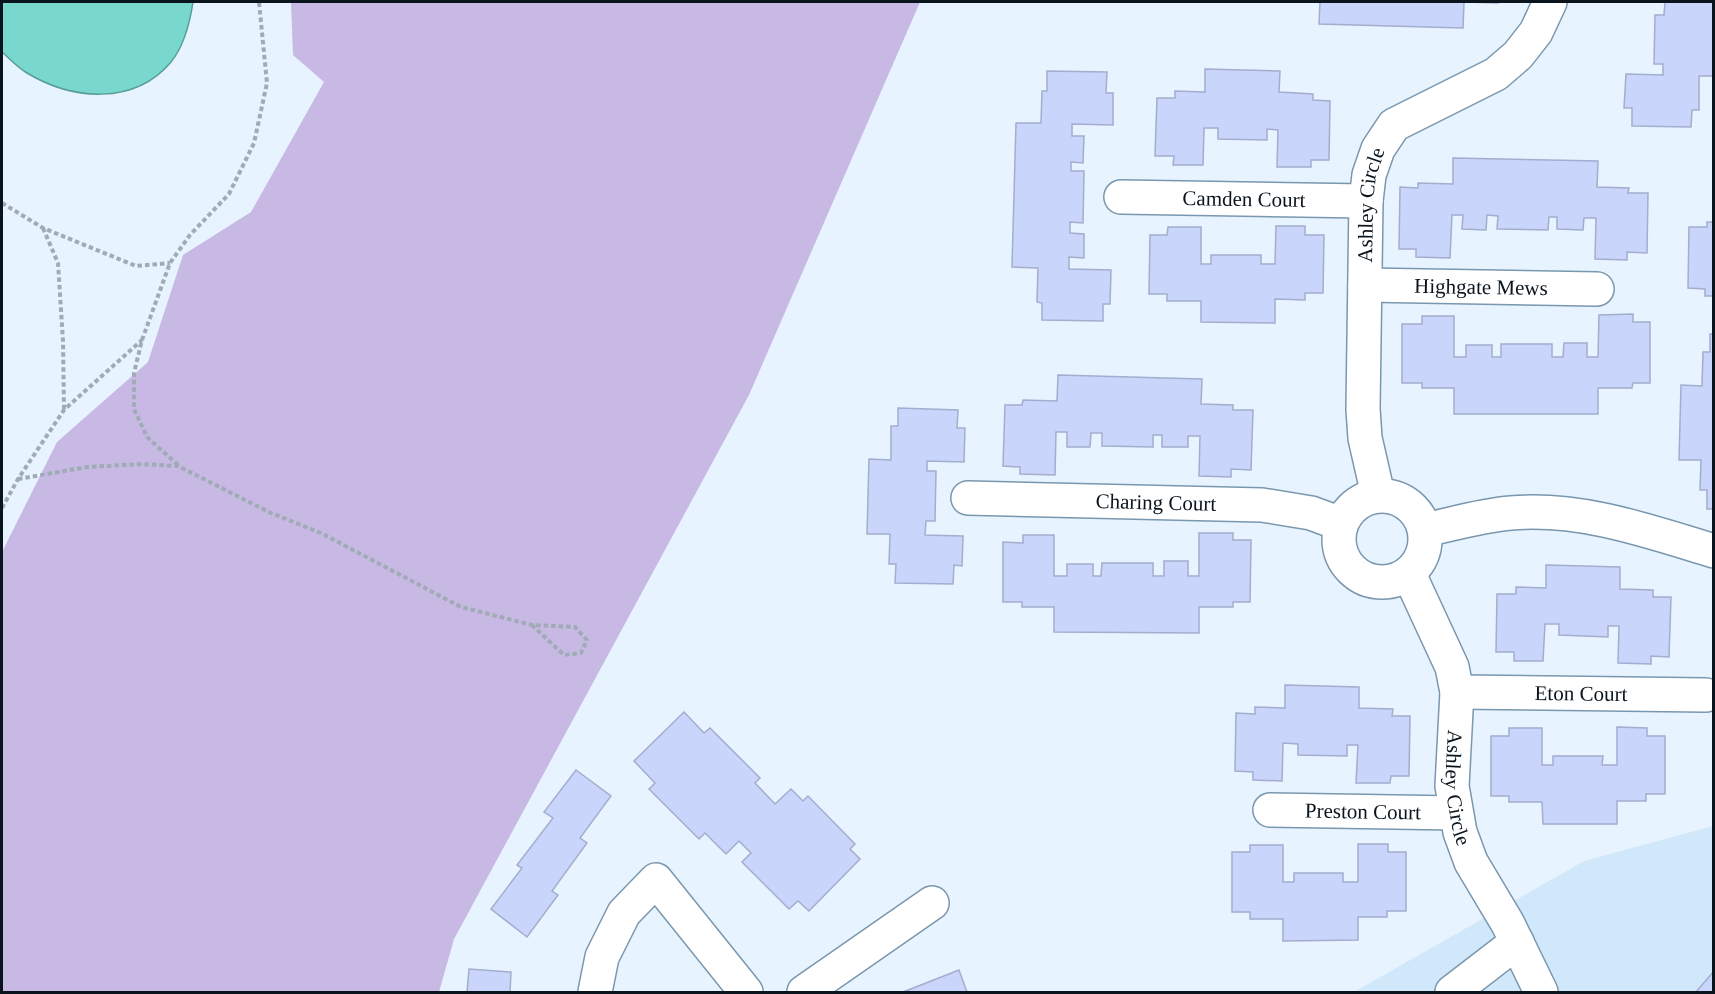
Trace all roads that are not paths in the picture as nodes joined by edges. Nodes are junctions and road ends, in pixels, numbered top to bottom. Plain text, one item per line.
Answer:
1 (1550, 2) edge
2 (1121, 196) dead end
3 (1366, 201) junction
4 (1365, 285) junction
5 (1597, 289) dead end
6 (1378, 495) junction
7 (968, 498) dead end
8 (1341, 524) junction
9 (1425, 530) junction
10 (1713, 551) edge
11 (1409, 574) junction
12 (1457, 692) junction
13 (1706, 695) dead end
14 (1270, 810) dead end
15 (1456, 813) junction
16 (932, 903) dead end
17 (1517, 942) junction
18 (595, 993) edge
19 (746, 993) edge
20 (804, 993) edge
21 (1452, 993) edge
22 (1541, 993) edge

1 - 3 street, Ashley Circle
2 - 3 street, Camden Court
3 - 4 street, Ashley Circle
4 - 5 street, Highgate Mews
4 - 6 street, Ashley Circle
6 - 8 street
6 - 9 street
7 - 8 street, Charing Court
8 - 11 street
9 - 10 street
9 - 11 street
11 - 12 street, Ashley Circle
12 - 13 street, Eton Court
12 - 15 street, Ashley Circle
14 - 15 street, Preston Court
15 - 17 street, Ashley Circle
16 - 20 street
17 - 21 street
17 - 22 street, Ashley Circle
18 - 19 street

